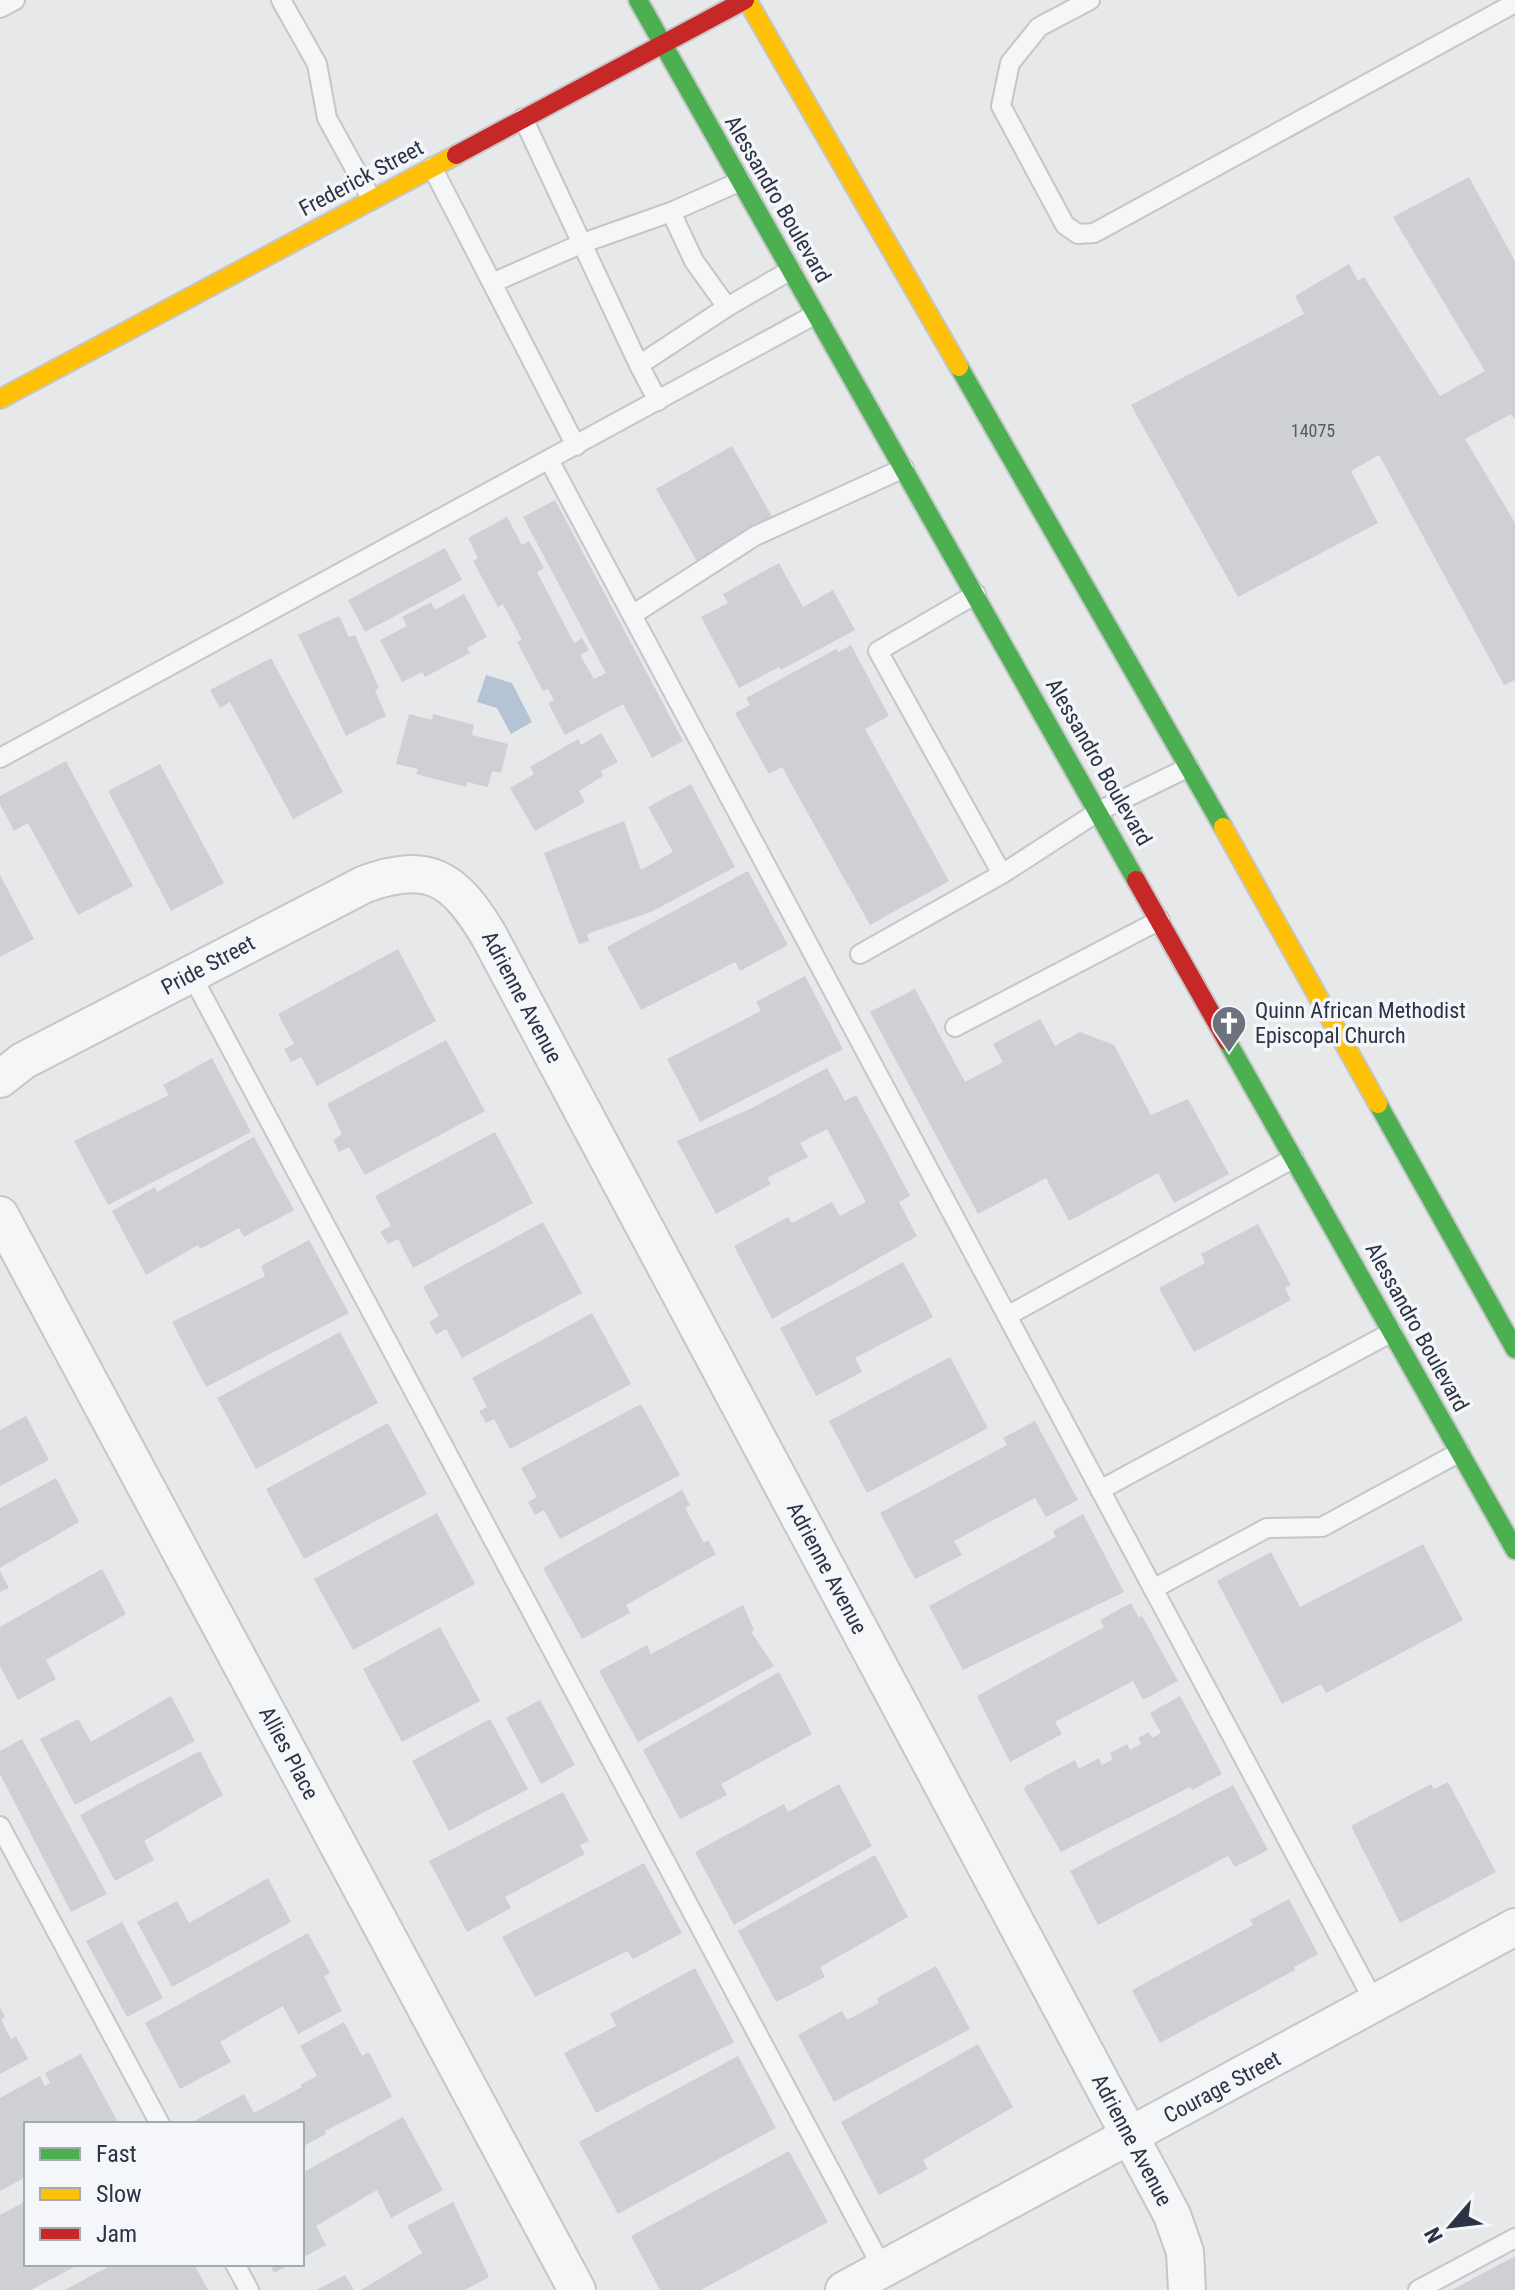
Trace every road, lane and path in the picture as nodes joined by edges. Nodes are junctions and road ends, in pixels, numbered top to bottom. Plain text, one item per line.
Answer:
1 (15, 0) edge
2 (281, 0) edge
3 (638, 0) edge
4 (746, 0) edge
5 (1090, 0) edge
6 (1515, 3) edge
7 (0, 8) edge
8 (662, 43) junction
9 (523, 118) junction
10 (432, 167) junction
11 (741, 181) junction
12 (372, 200) junction
13 (671, 212) junction
14 (583, 243) junction
15 (791, 270) junction
16 (492, 283) junction
17 (727, 307) junction
18 (817, 314) junction
19 (639, 365) junction
20 (0, 399) edge
21 (658, 401) junction
22 (576, 446) junction
23 (549, 460) junction
24 (904, 468) junction
25 (976, 594) junction
26 (632, 615) junction
27 (0, 758) edge
28 (1189, 767) junction
29 (1099, 811) junction
30 (424, 873) joint
31 (1002, 874) junction
32 (1160, 920) junction
33 (860, 954) dead end
34 (191, 974) junction
35 (955, 1027) dead end
36 (0, 1079) edge
37 (1294, 1158) junction
38 (0, 1215) edge
39 (1007, 1316) junction
40 (1392, 1332) junction
41 (1515, 1349) edge
42 (1460, 1452) junction
43 (1100, 1490) junction
44 (1515, 1550) edge
45 (1153, 1589) junction
46 (0, 1826) edge
47 (1515, 1927) edge
48 (1376, 2005) junction
49 (159, 2122) edge
50 (1130, 2136) junction
51 (1515, 2238) edge
52 (236, 2266) edge
53 (883, 2269) junction
54 (249, 2290) edge
55 (577, 2290) edge
56 (844, 2290) edge
57 (1187, 2290) edge
58 (1418, 2290) edge

1 - 7 lane
2 - 12 lane
3 - 8 main road, Alessandro Boulevard
4 - 8 main road, Frederick Street
4 - 28 main road
5 - 6 lane
8 - 9 main road, Frederick Street
8 - 11 main road, Alessandro Boulevard
9 - 10 main road, Frederick Street
9 - 14 lane
10 - 12 main road, Frederick Street
10 - 16 lane
11 - 13 lane
11 - 15 main road, Alessandro Boulevard
12 - 20 main road, Frederick Street
13 - 14 lane
13 - 17 lane
14 - 16 lane
14 - 19 lane
15 - 17 lane
15 - 18 main road, Alessandro Boulevard
16 - 22 lane
17 - 19 lane
18 - 21 lane
18 - 24 main road, Alessandro Boulevard
19 - 21 lane
21 - 22 lane
22 - 23 lane
23 - 26 lane
23 - 27 lane
24 - 25 main road, Alessandro Boulevard
24 - 26 lane
25 - 29 main road, Alessandro Boulevard
25 - 31 lane
26 - 39 lane
28 - 29 lane
28 - 41 main road
29 - 31 lane
29 - 32 main road, Alessandro Boulevard
30 - 34 street, Pride Street
30 - 50 street, Adrienne Avenue
31 - 33 lane
32 - 35 lane
32 - 37 main road, Alessandro Boulevard
34 - 36 street, Pride Street
34 - 53 lane
37 - 39 lane
37 - 40 main road, Alessandro Boulevard
38 - 55 street, Allies Place
39 - 43 lane
40 - 42 main road, Alessandro Boulevard
40 - 43 lane
42 - 44 main road, Alessandro Boulevard
42 - 45 lane
43 - 45 lane
45 - 48 lane
46 - 49 lane
47 - 48 street, Courage Street
48 - 50 street, Courage Street
50 - 53 street, Courage Street
50 - 57 street, Adrienne Avenue
51 - 58 lane
52 - 54 lane
53 - 56 street, Courage Street

